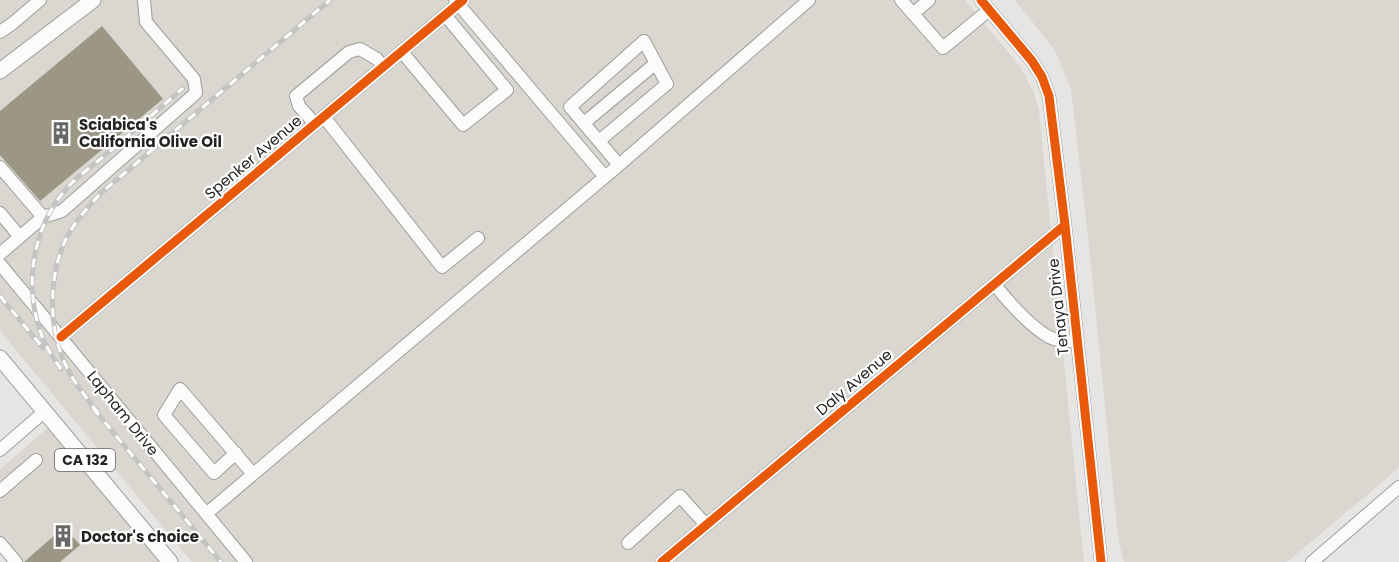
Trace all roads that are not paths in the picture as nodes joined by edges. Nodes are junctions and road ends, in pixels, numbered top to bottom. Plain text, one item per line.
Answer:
1 (40, 0) edge
2 (93, 0) edge
3 (144, 0) edge
4 (809, 0) edge
5 (901, 0) edge
6 (929, 0) edge
7 (459, 1) edge
8 (985, 5) edge
9 (913, 14) junction
10 (445, 15) junction
11 (0, 32) edge
12 (402, 52) junction
13 (656, 63) junction
14 (383, 67) junction
15 (0, 71) edge
16 (521, 78) junction
17 (507, 90) junction
18 (320, 120) junction
19 (584, 123) junction
20 (599, 141) junction
21 (619, 165) junction
22 (0, 167) edge
23 (605, 177) junction
24 (0, 213) edge
25 (43, 217) junction
26 (1065, 225) junction
27 (20, 237) junction
28 (478, 238) dead end
29 (0, 254) edge
30 (0, 264) edge
31 (994, 284) junction
32 (61, 337) junction
33 (1077, 341) junction
34 (0, 358) edge
35 (45, 411) junction
36 (0, 450) edge
37 (236, 453) junction
38 (36, 460) dead end
39 (254, 474) junction
40 (1399, 487) edge
41 (0, 491) edge
42 (206, 514) junction
43 (706, 525) junction
44 (0, 543) edge
45 (628, 543) dead end
46 (16, 562) edge
47 (170, 562) edge
48 (246, 562) edge
49 (662, 562) edge
50 (1101, 562) edge
51 (1312, 562) edge

1 - 11 street
2 - 15 main road
3 - 25 street
4 - 21 street
5 - 9 street
6 - 9 street
7 - 10 street, Spenker Avenue
7 - 16 street
8 - 9 street
8 - 26 street, Tenaya Drive
10 - 12 street, Spenker Avenue
10 - 17 street
12 - 14 street, Spenker Avenue
12 - 17 street
13 - 19 street
13 - 19 street
13 - 20 street
14 - 18 street, Spenker Avenue
14 - 18 street
16 - 17 street
16 - 23 street
18 - 28 street
18 - 32 street, Spenker Avenue
19 - 20 street
20 - 21 street
21 - 23 street
22 - 25 street
23 - 39 street
24 - 27 street
25 - 27 street
26 - 31 street, Daly Avenue
26 - 33 street, Tenaya Drive
27 - 29 street
30 - 32 street, Lapham Drive
31 - 33 street
31 - 43 street, Daly Avenue
32 - 42 street, Lapham Drive
33 - 50 street, Tenaya Drive
34 - 35 main road, CA 132
35 - 36 street
35 - 47 main road, CA 132
37 - 37 street
37 - 39 street
38 - 41 street
39 - 42 street
40 - 51 street
42 - 48 street, Lapham Drive
43 - 45 street
43 - 49 street, Daly Avenue
44 - 46 street

